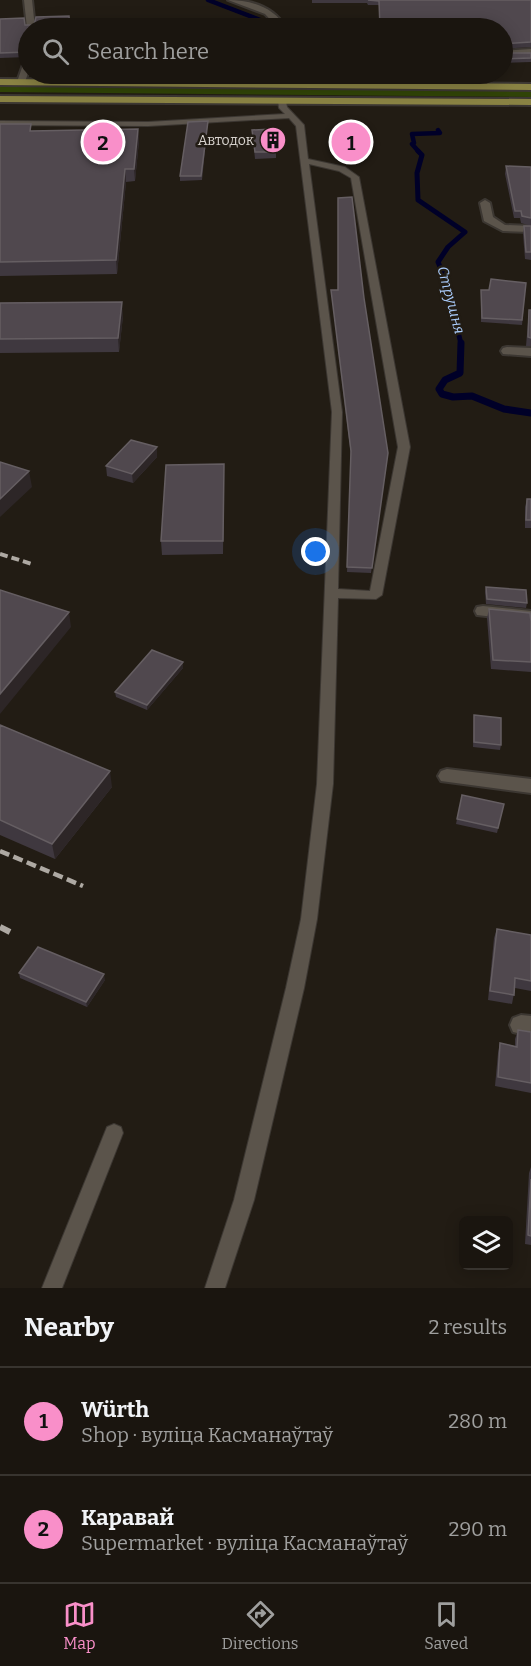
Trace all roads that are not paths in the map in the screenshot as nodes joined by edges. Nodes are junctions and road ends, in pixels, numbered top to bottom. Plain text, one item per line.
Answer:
1 (28, 0) edge
2 (232, 0) edge
3 (30, 18) edge
4 (277, 18) edge
5 (513, 52) edge
6 (531, 52) edge
7 (513, 53) edge
8 (516, 53) junction
9 (0, 82) edge
10 (18, 82) edge
11 (400, 84) edge
12 (531, 87) edge
13 (0, 99) edge
14 (282, 101) junction
15 (531, 102) edge
16 (290, 116) junction
17 (0, 123) edge
18 (306, 161) junction
19 (485, 203) dead end
20 (531, 229) edge
21 (507, 351) dead end
22 (531, 352) edge
23 (330, 593) junction
24 (483, 611) dead end
25 (531, 616) edge
26 (447, 776) dead end
27 (531, 786) edge
28 (114, 1133) dead end
29 (52, 1288) edge
30 (215, 1288) edge

1 - 3 street
2 - 4 street
5 - 8 lane
6 - 8 street
7 - 8 street
9 - 10 main road
11 - 12 main road
13 - 14 main road
14 - 15 main road
14 - 16 lane
16 - 17 lane
16 - 18 lane
18 - 23 lane
18 - 23 lane
19 - 20 street
21 - 22 street
23 - 30 lane
24 - 25 street
26 - 27 street
28 - 29 lane

